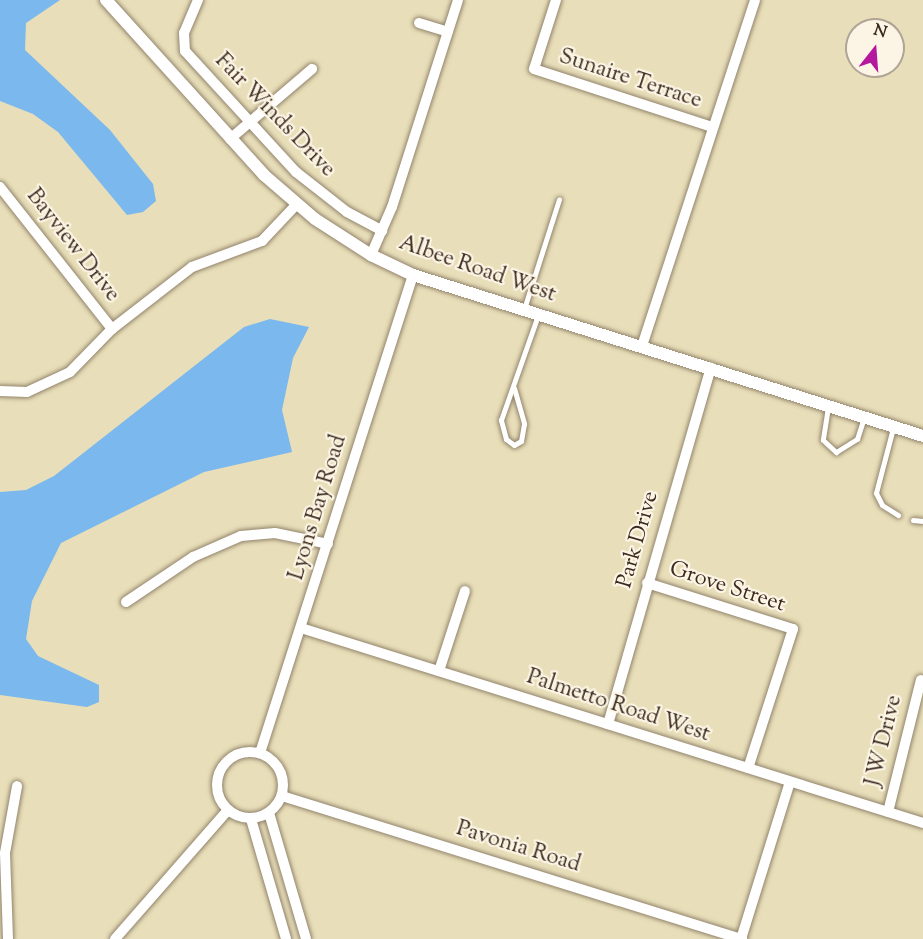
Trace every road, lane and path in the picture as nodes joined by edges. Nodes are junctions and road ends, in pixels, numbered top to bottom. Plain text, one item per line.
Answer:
1 (106, 0) edge
2 (458, 0) edge
3 (556, 0) edge
4 (755, 0) edge
5 (197, 2) edge
6 (418, 23) dead end
7 (448, 32) junction
8 (312, 69) dead end
9 (250, 122) junction
10 (713, 127) junction
11 (230, 139) junction
12 (0, 188) edge
13 (559, 199) dead end
14 (296, 205) junction
15 (382, 231) junction
16 (370, 255) junction
17 (413, 275) junction
18 (524, 309) junction
19 (538, 314) junction
20 (112, 329) junction
21 (642, 346) junction
22 (711, 368) junction
23 (514, 388) junction
24 (0, 391) edge
25 (829, 406) junction
26 (864, 417) junction
27 (894, 426) junction
28 (923, 436) edge
29 (898, 515) dead end
30 (913, 519) dead end
31 (923, 522) edge
32 (328, 544) junction
33 (648, 582) junction
34 (465, 591) dead end
35 (126, 602) dead end
36 (301, 628) junction
37 (439, 670) junction
38 (921, 680) dead end
39 (608, 724) junction
40 (260, 753) junction
41 (748, 768) junction
42 (790, 782) junction
43 (17, 786) dead end
44 (282, 796) junction
45 (228, 810) junction
46 (888, 812) junction
47 (269, 813) junction
48 (251, 819) junction
49 (923, 823) edge
50 (8, 939) edge
51 (115, 939) edge
52 (286, 939) edge
53 (306, 939) edge
54 (741, 939) edge

1 - 11 street, Albee Road West
2 - 7 street
3 - 10 street, Sunaire Terrace
4 - 10 street, Sunaire Terrace
5 - 9 street, Fair Winds Drive
6 - 7 street
7 - 15 street
8 - 9 street
9 - 11 street
9 - 15 street, Fair Winds Drive
10 - 21 street, Sunaire Terrace
11 - 14 street, Albee Road West
12 - 20 street, Bayview Drive
13 - 18 lane
14 - 16 street, Albee Road West
14 - 20 street, Bayview Drive
15 - 16 street
16 - 17 street, Albee Road West
17 - 18 street, Albee Road West
17 - 32 street, Lyons Bay Road
18 - 19 street, Albee Road West
19 - 21 street, Albee Road West
19 - 23 lane
20 - 24 street, Bayview Drive
21 - 22 street, Albee Road West
22 - 25 street, Albee Road West
22 - 33 street, Park Drive
23 - 23 lane
25 - 26 street, Albee Road West
25 - 26 lane
26 - 27 street, Albee Road West
27 - 28 street, Albee Road West
27 - 29 lane
30 - 31 lane
32 - 35 street
32 - 36 street, Lyons Bay Road
33 - 39 street, Park Drive
33 - 41 street, Grove Street
34 - 37 street
36 - 37 street, Palmetto Road West
36 - 40 street, Lyons Bay Road
37 - 39 street, Palmetto Road West
38 - 46 street, J W Drive
39 - 41 street, Palmetto Road West
40 - 44 street
40 - 45 street
41 - 42 street, Palmetto Road West
42 - 46 street, Palmetto Road West
42 - 54 street
43 - 50 street
44 - 47 street
44 - 54 street, Pavonia Road
45 - 48 street
45 - 51 street
46 - 49 street, Palmetto Road West
47 - 48 street
47 - 53 street
48 - 52 street

